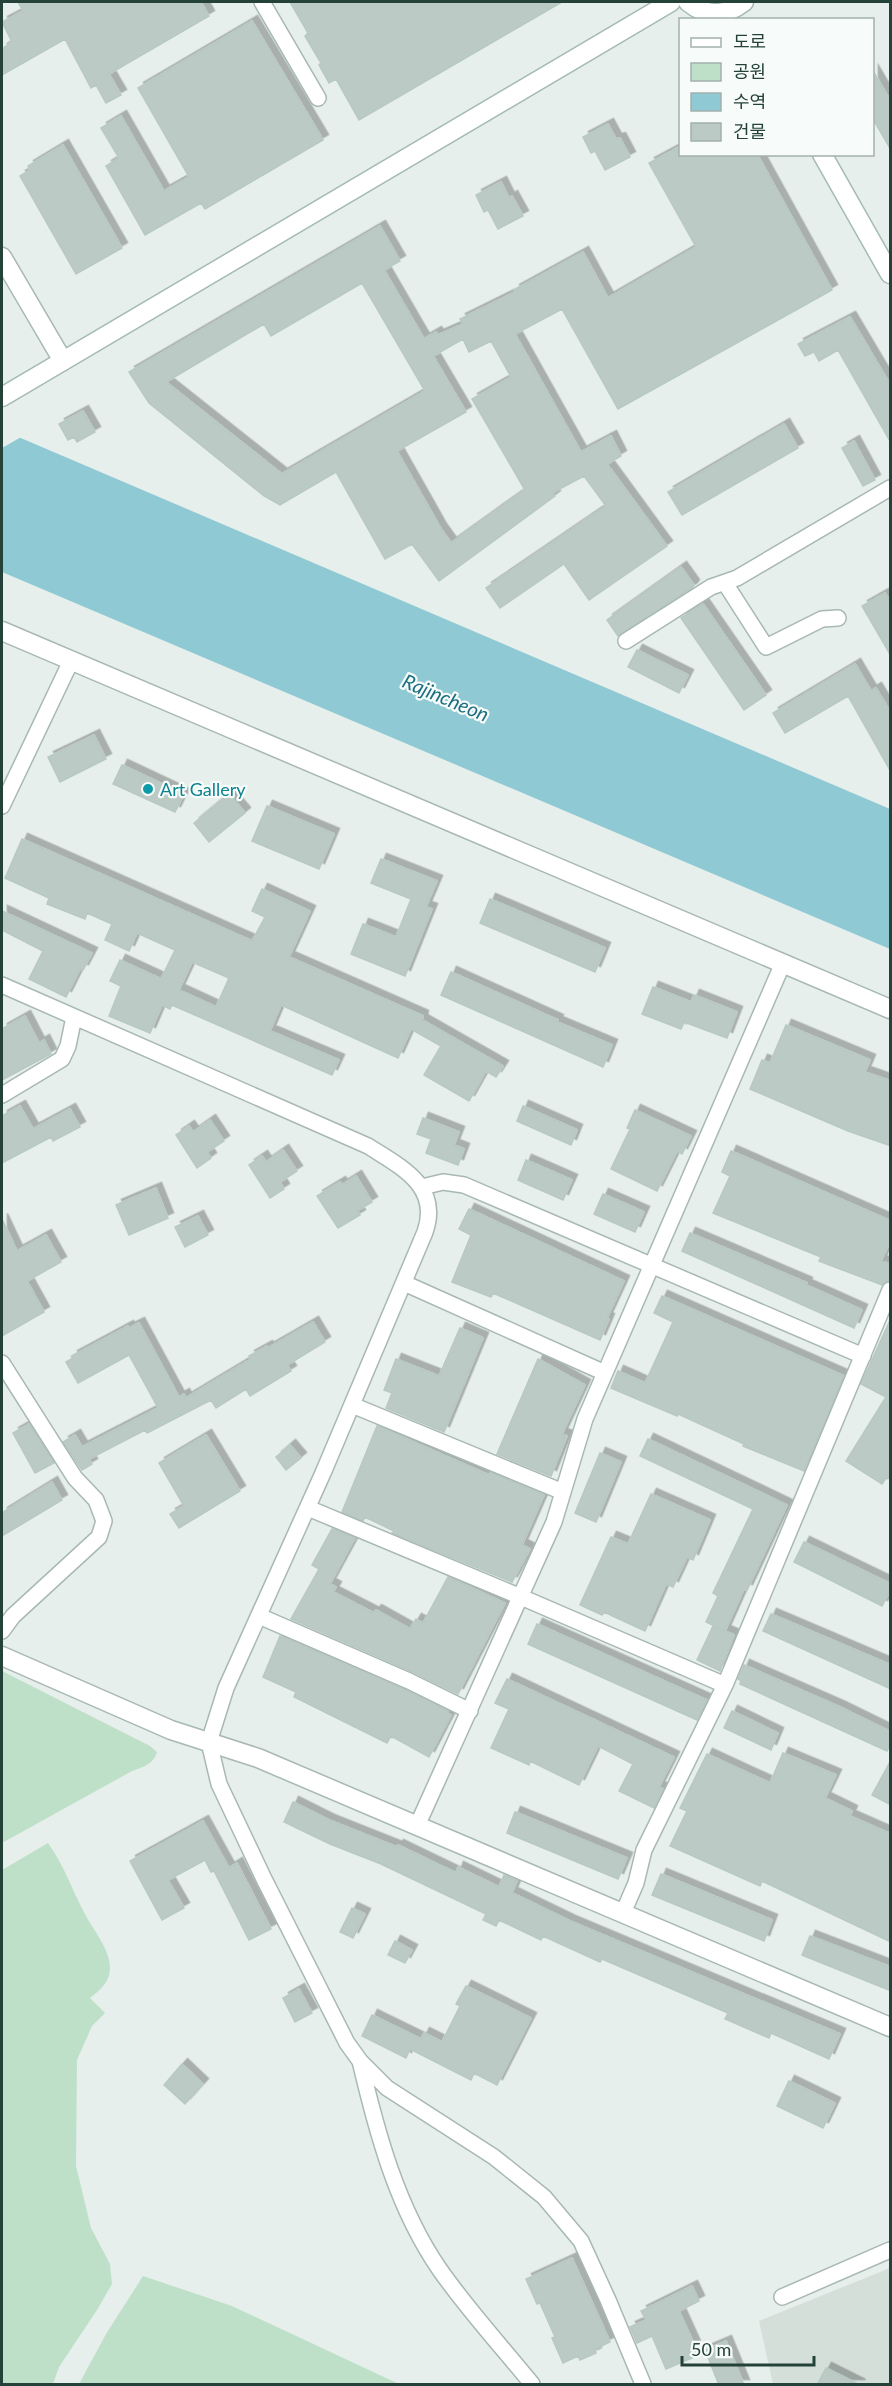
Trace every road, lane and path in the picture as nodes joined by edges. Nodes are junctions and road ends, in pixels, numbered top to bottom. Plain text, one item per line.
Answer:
1 (262, 2) edge
2 (672, 2) edge
3 (688, 2) edge
4 (742, 10) edge
5 (318, 98) dead end
6 (823, 156) edge
7 (2, 256) edge
8 (891, 274) edge
9 (63, 361) junction
10 (3, 395) edge
11 (891, 488) edge
12 (725, 583) junction
13 (838, 618) dead end
14 (2, 631) edge
15 (626, 641) dead end
16 (71, 661) junction
17 (2, 806) edge
18 (783, 963) junction
19 (2, 985) edge
20 (891, 1009) edge
21 (74, 1017) junction
22 (2, 1095) edge
23 (422, 1187) junction
24 (651, 1264) junction
25 (404, 1283) junction
26 (891, 1290) edge
27 (863, 1356) junction
28 (2, 1363) edge
29 (605, 1373) junction
30 (352, 1406) junction
31 (563, 1492) junction
32 (308, 1508) junction
33 (521, 1596) junction
34 (259, 1616) junction
35 (2, 1631) edge
36 (2, 1656) edge
37 (725, 1685) junction
38 (470, 1711) junction
39 (209, 1742) junction
40 (417, 1826) junction
41 (623, 1914) junction
42 (891, 2027) edge
43 (360, 2061) junction
44 (891, 2250) edge
45 (782, 2297) dead end
46 (532, 2385) edge
47 (643, 2385) edge

1 - 5 street
2 - 9 street
3 - 4 street
6 - 8 street
7 - 9 street
9 - 10 street
11 - 12 street
12 - 13 street
12 - 15 street
14 - 16 street
16 - 17 street
16 - 18 street
18 - 20 street
18 - 24 street
19 - 21 street
21 - 22 street
21 - 23 street
23 - 24 street
23 - 25 street
24 - 27 street
24 - 29 street
25 - 29 street
25 - 30 street
26 - 27 street
27 - 37 street
28 - 35 street
29 - 31 street
30 - 31 street
30 - 32 street
31 - 33 street
32 - 33 street
32 - 34 street
33 - 37 street
33 - 38 street
34 - 38 street
34 - 39 street
36 - 39 street
37 - 41 street
38 - 40 street
39 - 40 street
39 - 43 street
40 - 41 street
41 - 42 street
43 - 46 street
43 - 47 street
44 - 45 street

